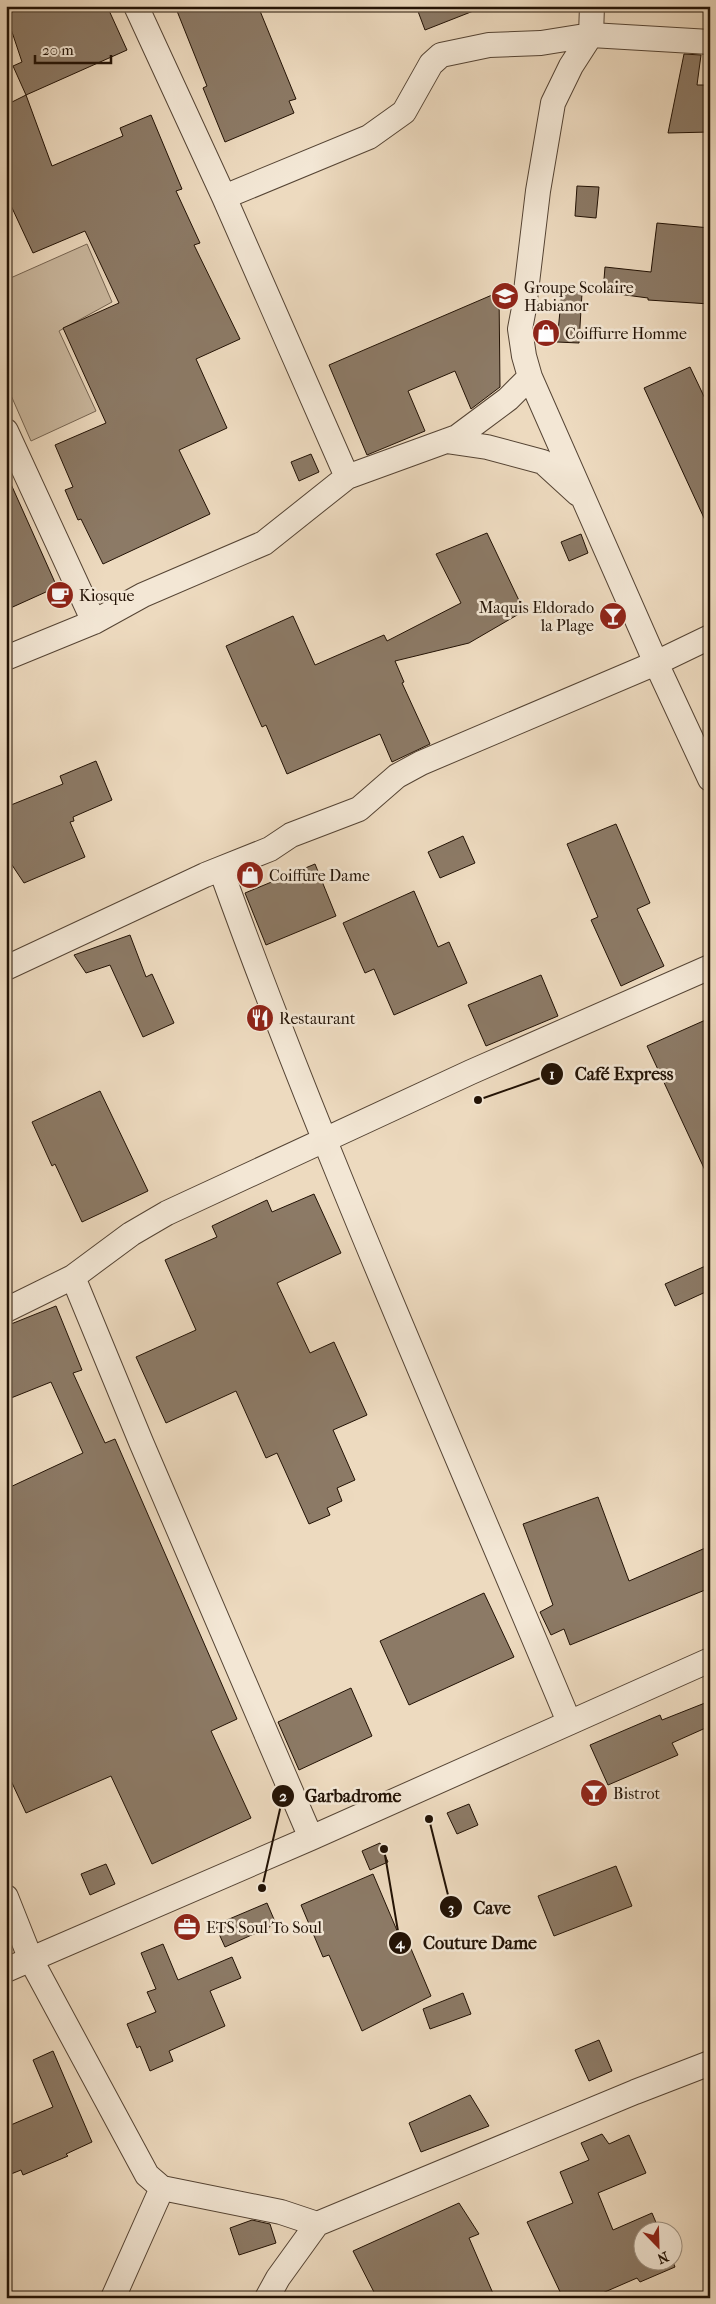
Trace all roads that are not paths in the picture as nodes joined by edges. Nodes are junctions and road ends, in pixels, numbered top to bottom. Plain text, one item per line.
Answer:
1 (136, 6) edge
2 (592, 6) edge
3 (591, 35) junction
4 (710, 42) edge
5 (224, 197) junction
6 (530, 377) junction
7 (6, 431) edge
8 (446, 441) junction
9 (347, 477) junction
10 (583, 498) junction
11 (94, 622) junction
12 (710, 637) edge
13 (6, 658) edge
14 (656, 663) junction
15 (710, 779) edge
16 (221, 870) junction
17 (710, 967) edge
18 (6, 968) edge
19 (325, 1139) junction
20 (73, 1277) junction
21 (6, 1310) edge
22 (710, 1660) edge
23 (569, 1722) junction
24 (311, 1838) junction
25 (6, 1897) edge
26 (31, 1960) junction
27 (6, 1970) edge
28 (710, 2063) edge
29 (162, 2188) junction
30 (317, 2224) junction
31 (114, 2298) edge
32 (267, 2298) edge

1 - 5 street
2 - 3 street
3 - 4 street
3 - 5 street
3 - 6 street
5 - 9 street
6 - 8 street
6 - 10 street
7 - 11 street
8 - 9 street
8 - 10 street
9 - 11 street
10 - 14 street
11 - 13 street
12 - 14 street
14 - 15 street
14 - 16 street
16 - 18 street
16 - 19 street
17 - 19 street
19 - 20 street
19 - 23 street
20 - 21 street
20 - 24 street
22 - 23 street
23 - 24 street
24 - 26 street
25 - 26 street
26 - 27 street
26 - 29 street
28 - 30 street
29 - 30 street
29 - 31 street
30 - 32 street

